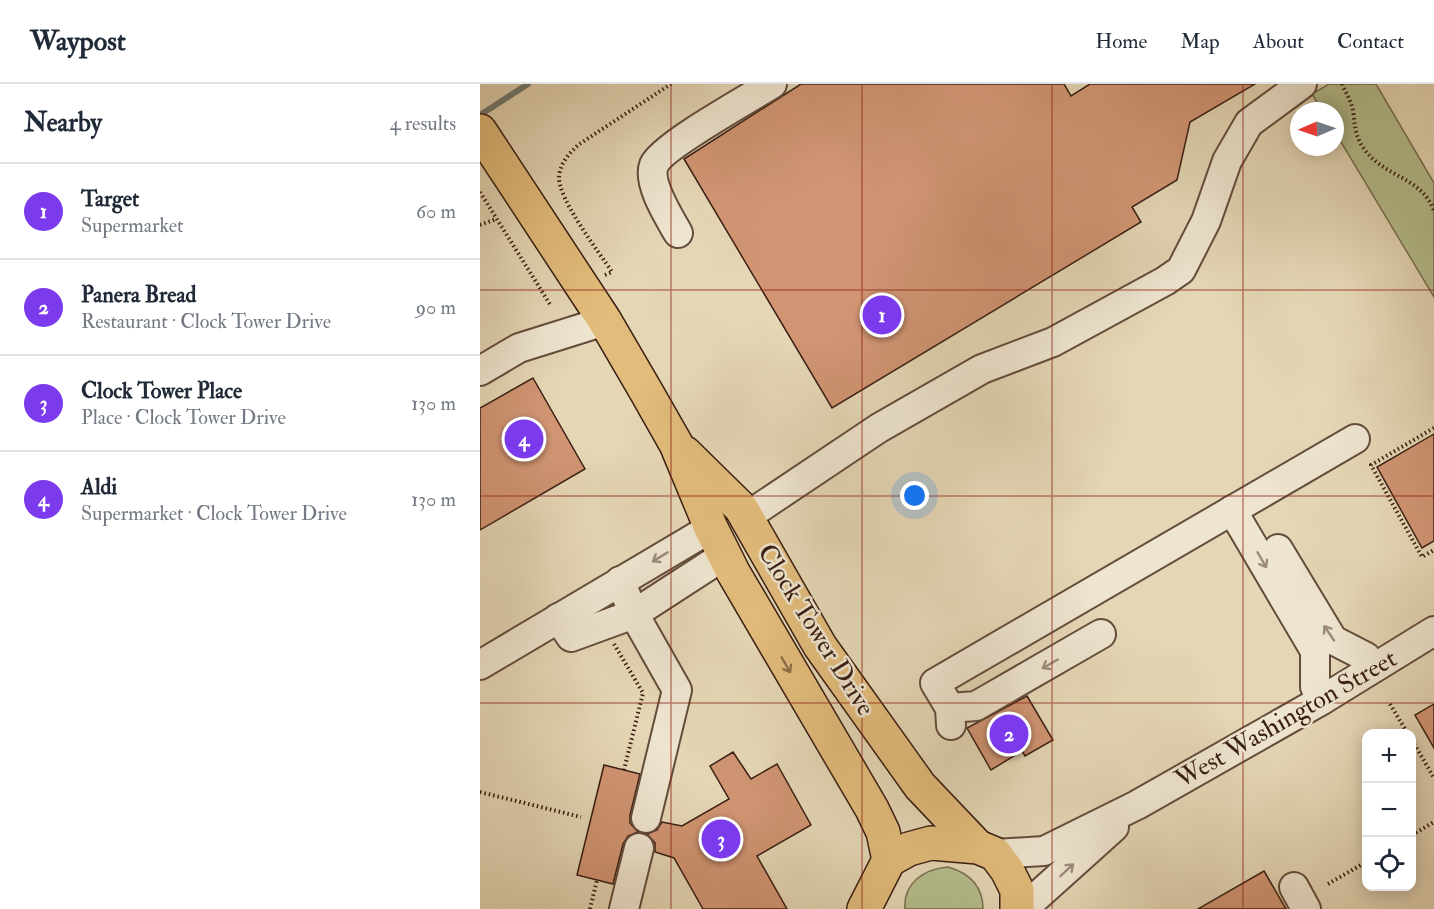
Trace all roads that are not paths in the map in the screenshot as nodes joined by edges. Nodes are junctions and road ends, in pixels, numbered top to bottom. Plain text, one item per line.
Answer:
1 (772, 84) edge
2 (1302, 84) edge
3 (480, 131) edge
4 (678, 233) dead end
5 (605, 321) junction
6 (480, 371) edge
7 (1355, 439) dead end
8 (676, 444) junction
9 (1241, 505) junction
10 (746, 517) junction
11 (718, 541) junction
12 (620, 581) junction
13 (627, 626) junction
14 (564, 628) junction
15 (1434, 631) edge
16 (1101, 634) dead end
17 (480, 665) edge
18 (1373, 668) junction
19 (1322, 700) junction
20 (917, 782) junction
21 (1137, 806) junction
22 (646, 818) dead end
23 (639, 848) dead end
24 (986, 850) junction
25 (889, 860) junction
26 (869, 906) edge
27 (624, 909) edge
28 (1017, 909) edge
29 (1023, 909) edge

1 - 4 street
2 - 10 street
3 - 5 main road, Clock Tower Drive
5 - 6 street
5 - 8 main road, Clock Tower Drive
7 - 9 street
8 - 10 main road, Clock Tower Drive
8 - 11 main road, Clock Tower Drive
16 -> 9 street
18 -> 9 street
9 -> 19 street
10 - 20 main road, Clock Tower Drive
11 -> 12 street
11 - 13 street
11 - 20 main road
11 -> 25 main road, Clock Tower Drive
12 - 13 street
12 - 14 street
13 - 14 street
13 - 22 street
14 - 17 street
15 - 18 street, West Washington Street
18 - 19 street, West Washington Street
19 - 21 street, West Washington Street
20 - 24 main road, Clock Tower Drive
21 - 24 street, West Washington Street
29 -> 21 street, West Washington Street
23 - 27 street
24 - 25 main road
24 - 28 main road, Clock Tower Drive
25 - 26 main road

